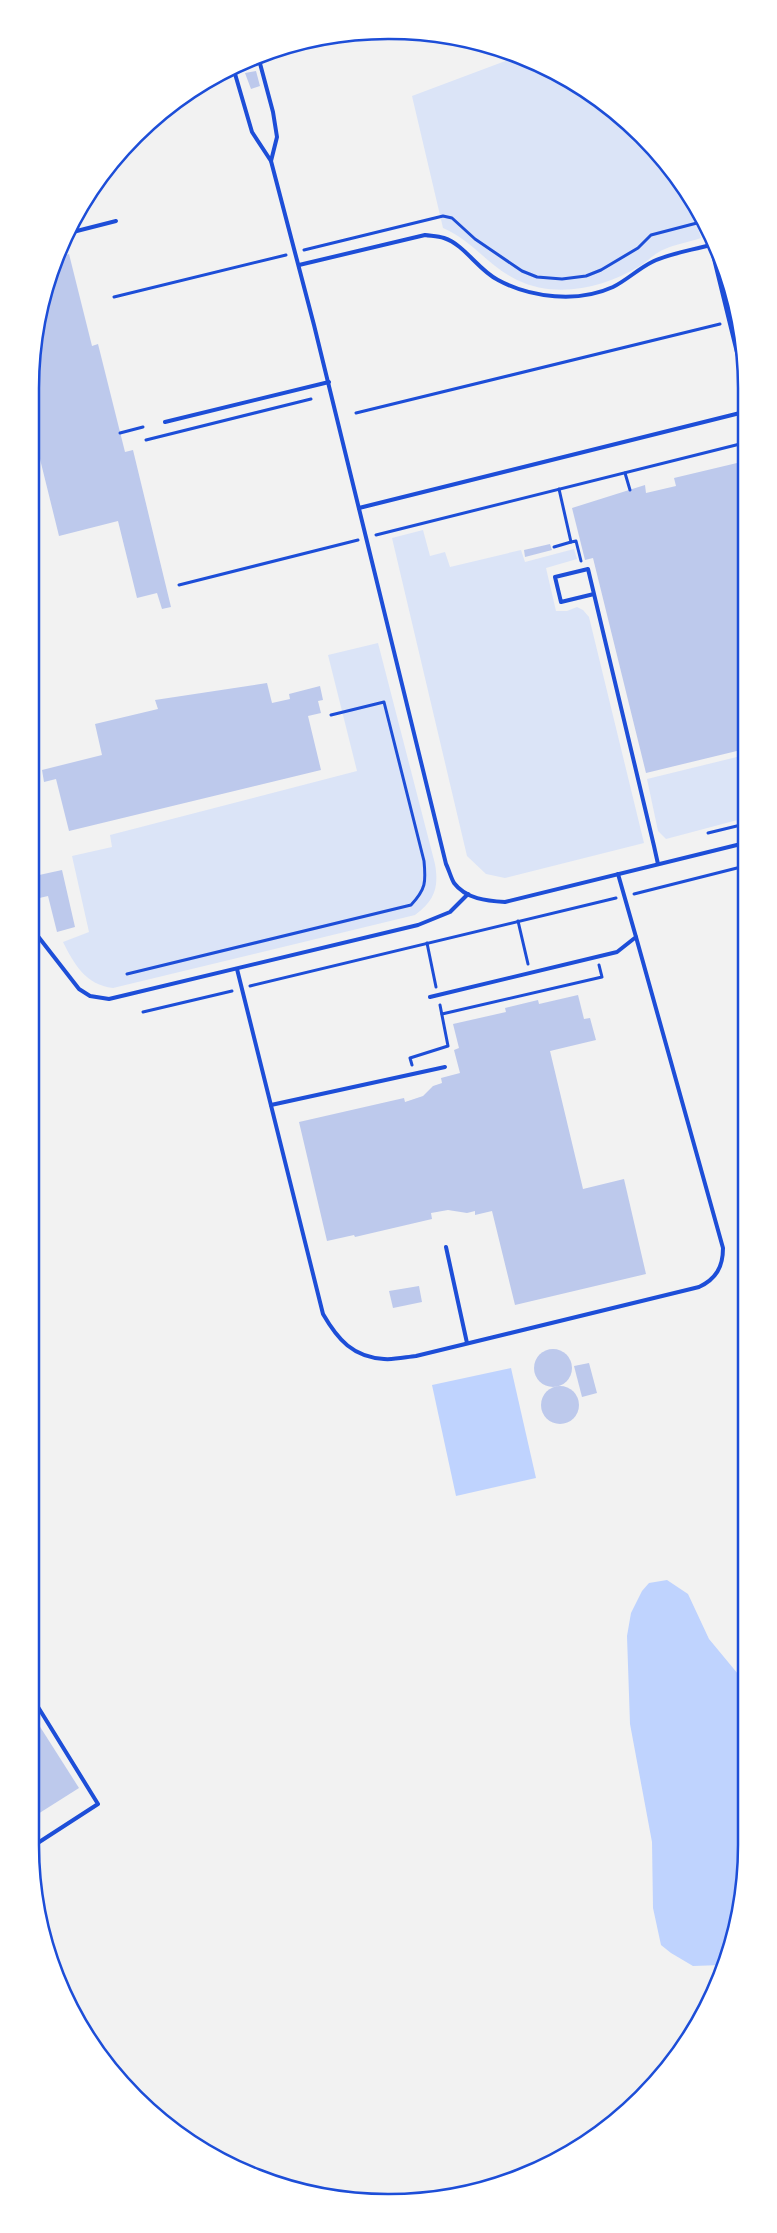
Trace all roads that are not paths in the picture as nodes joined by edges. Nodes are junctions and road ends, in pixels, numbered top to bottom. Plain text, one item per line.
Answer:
1 (260, 63) edge
2 (235, 74) edge
3 (271, 161) junction
4 (116, 221) dead end
5 (77, 231) edge
6 (708, 246) edge
7 (714, 260) edge
8 (299, 265) junction
9 (735, 343) edge
10 (329, 382) junction
11 (738, 413) edge
12 (165, 422) dead end
13 (359, 508) junction
14 (594, 594) junction
15 (738, 845) edge
16 (658, 864) junction
17 (618, 874) junction
18 (468, 894) junction
19 (636, 937) junction
20 (39, 938) edge
21 (237, 969) junction
22 (430, 997) dead end
23 (445, 1067) dead end
24 (271, 1105) junction
25 (446, 1248) dead end
26 (467, 1343) junction
27 (39, 1709) edge
28 (39, 1842) edge

1 - 3 lane
2 - 3 lane
3 - 8 lane
4 - 5 lane
6 - 8 lane
7 - 9 lane
8 - 10 lane
10 - 12 lane
10 - 13 lane
11 - 13 lane
13 - 18 lane
14 - 14 lane
14 - 16 lane
15 - 16 lane
16 - 17 lane
17 - 18 lane
17 - 19 lane
18 - 21 lane
19 - 22 lane
19 - 26 lane
20 - 21 lane
21 - 24 lane
23 - 24 lane
24 - 26 lane
25 - 26 lane
27 - 28 lane

